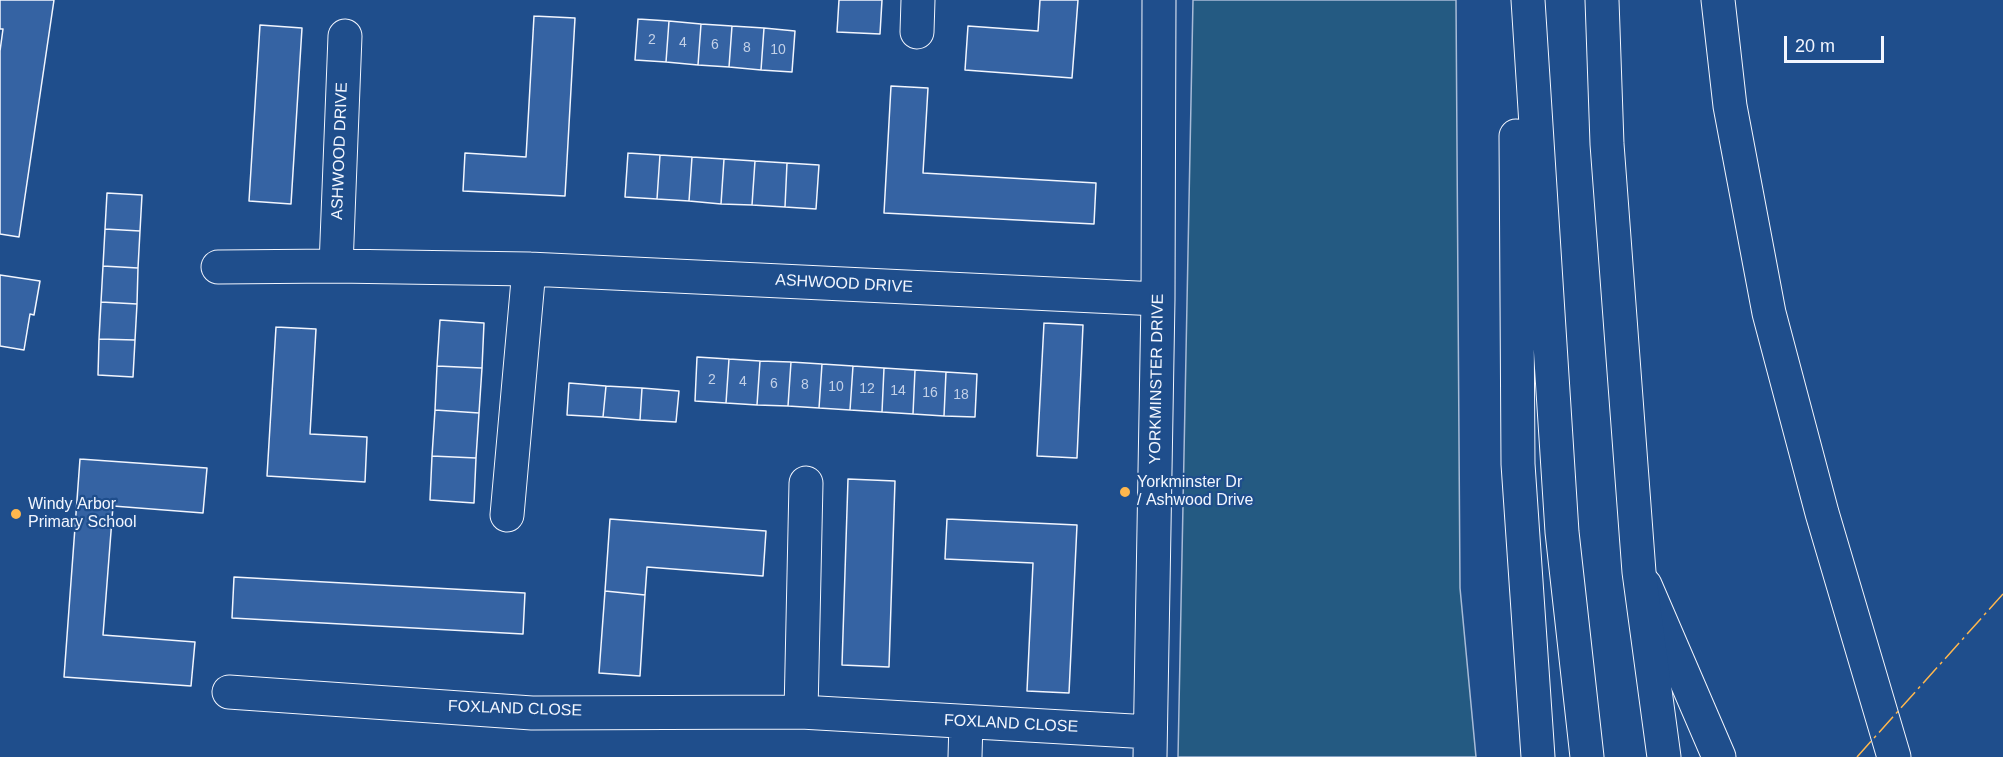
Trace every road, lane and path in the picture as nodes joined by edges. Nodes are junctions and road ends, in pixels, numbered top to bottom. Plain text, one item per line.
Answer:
1 (1159, 0) edge
2 (1516, 0) edge
3 (1528, 0) edge
4 (1602, 0) edge
5 (1718, 0) edge
6 (345, 36) dead end
7 (336, 266) junction
8 (218, 267) dead end
9 (529, 270) junction
10 (1158, 299) junction
11 (806, 483) dead end
12 (507, 515) dead end
13 (1639, 572) junction
14 (229, 693) dead end
15 (801, 712) junction
16 (966, 722) junction
17 (1150, 744) edge
18 (965, 757) edge
19 (1538, 757) edge
20 (1587, 757) edge
21 (1664, 757) edge
22 (1719, 757) edge
23 (1893, 757) edge

1 - 10 main road, YORKMINSTER DRIVE
2 - 19 main road
3 - 20 main road
4 - 13 main road
5 - 23 main road
6 - 7 main road, ASHWOOD DRIVE
7 - 8 main road, ASHWOOD DRIVE
7 - 9 main road, ASHWOOD DRIVE
9 - 10 main road, ASHWOOD DRIVE
9 - 12 main road
10 - 17 main road, YORKMINSTER DRIVE
11 - 15 main road
13 - 21 main road
13 - 22 main road
14 - 15 main road, FOXLAND CLOSE
15 - 16 main road, FOXLAND CLOSE
16 - 17 main road, FOXLAND CLOSE
16 - 18 main road

